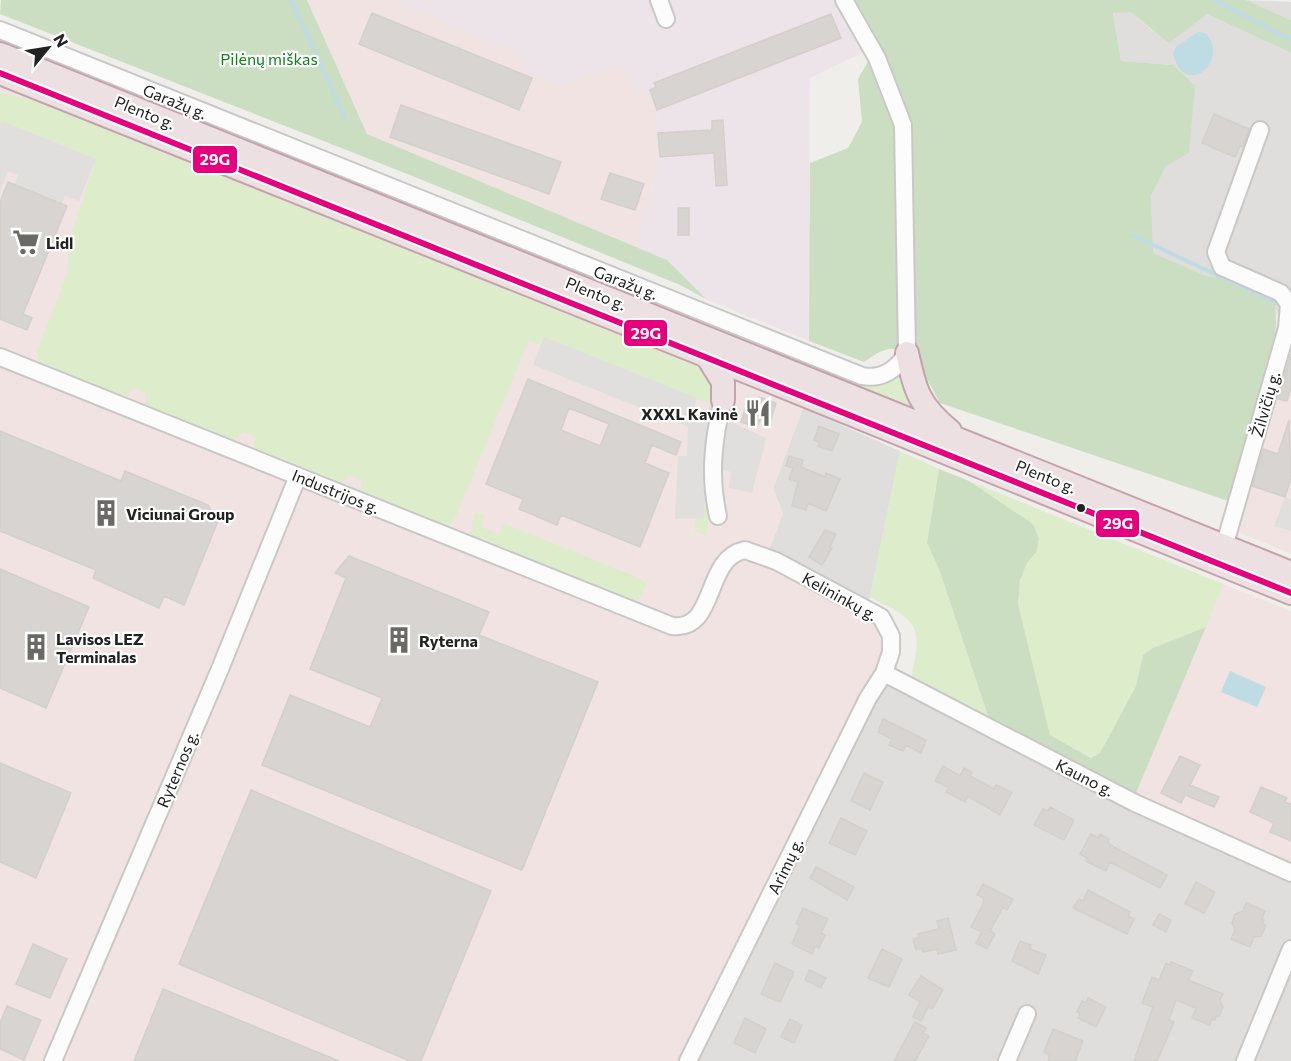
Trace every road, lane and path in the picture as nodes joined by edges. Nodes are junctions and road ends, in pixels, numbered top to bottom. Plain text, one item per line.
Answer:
1 (659, 0) edge
2 (844, 0) edge
3 (666, 19) dead end
4 (0, 30) edge
5 (0, 54) edge
6 (0, 73) edge
7 (24, 82) junction
8 (0, 84) edge
9 (1260, 130) dead end
10 (907, 353) junction
11 (707, 356) junction
12 (0, 357) edge
13 (762, 378) junction
14 (723, 400) junction
15 (968, 444) junction
16 (298, 476) junction
17 (718, 516) dead end
18 (1224, 547) junction
19 (745, 550) joint
20 (1291, 573) edge
21 (1291, 593) edge
22 (884, 673) junction
23 (1291, 873) edge
24 (1291, 949) edge
25 (1027, 1014) dead end
26 (53, 1061) edge
27 (688, 1061) edge
28 (1007, 1061) edge
29 (1245, 1061) edge

1 - 3 street
2 - 10 street
4 - 10 street, Garažų g.
5 - 15 highway, Plento g.
6 - 7 highway, Plento g.
7 - 8 highway
7 - 11 highway, Plento g.
9 - 18 street, Žilvičių g.
10 - 15 highway
11 - 13 highway, Plento g.
11 - 14 highway
12 - 16 street, Industrijos g.
13 - 14 highway
13 - 21 highway, Plento g.
14 - 17 street
15 - 18 highway, Plento g.
16 - 19 street, Industrijos g.
16 - 26 street, Ryternos g.
18 - 20 highway, Plento g.
19 - 22 street, Kelininkų g.
22 - 23 street, Kauno g.
22 - 27 street, Arimų g.
24 - 29 street
25 - 28 street

